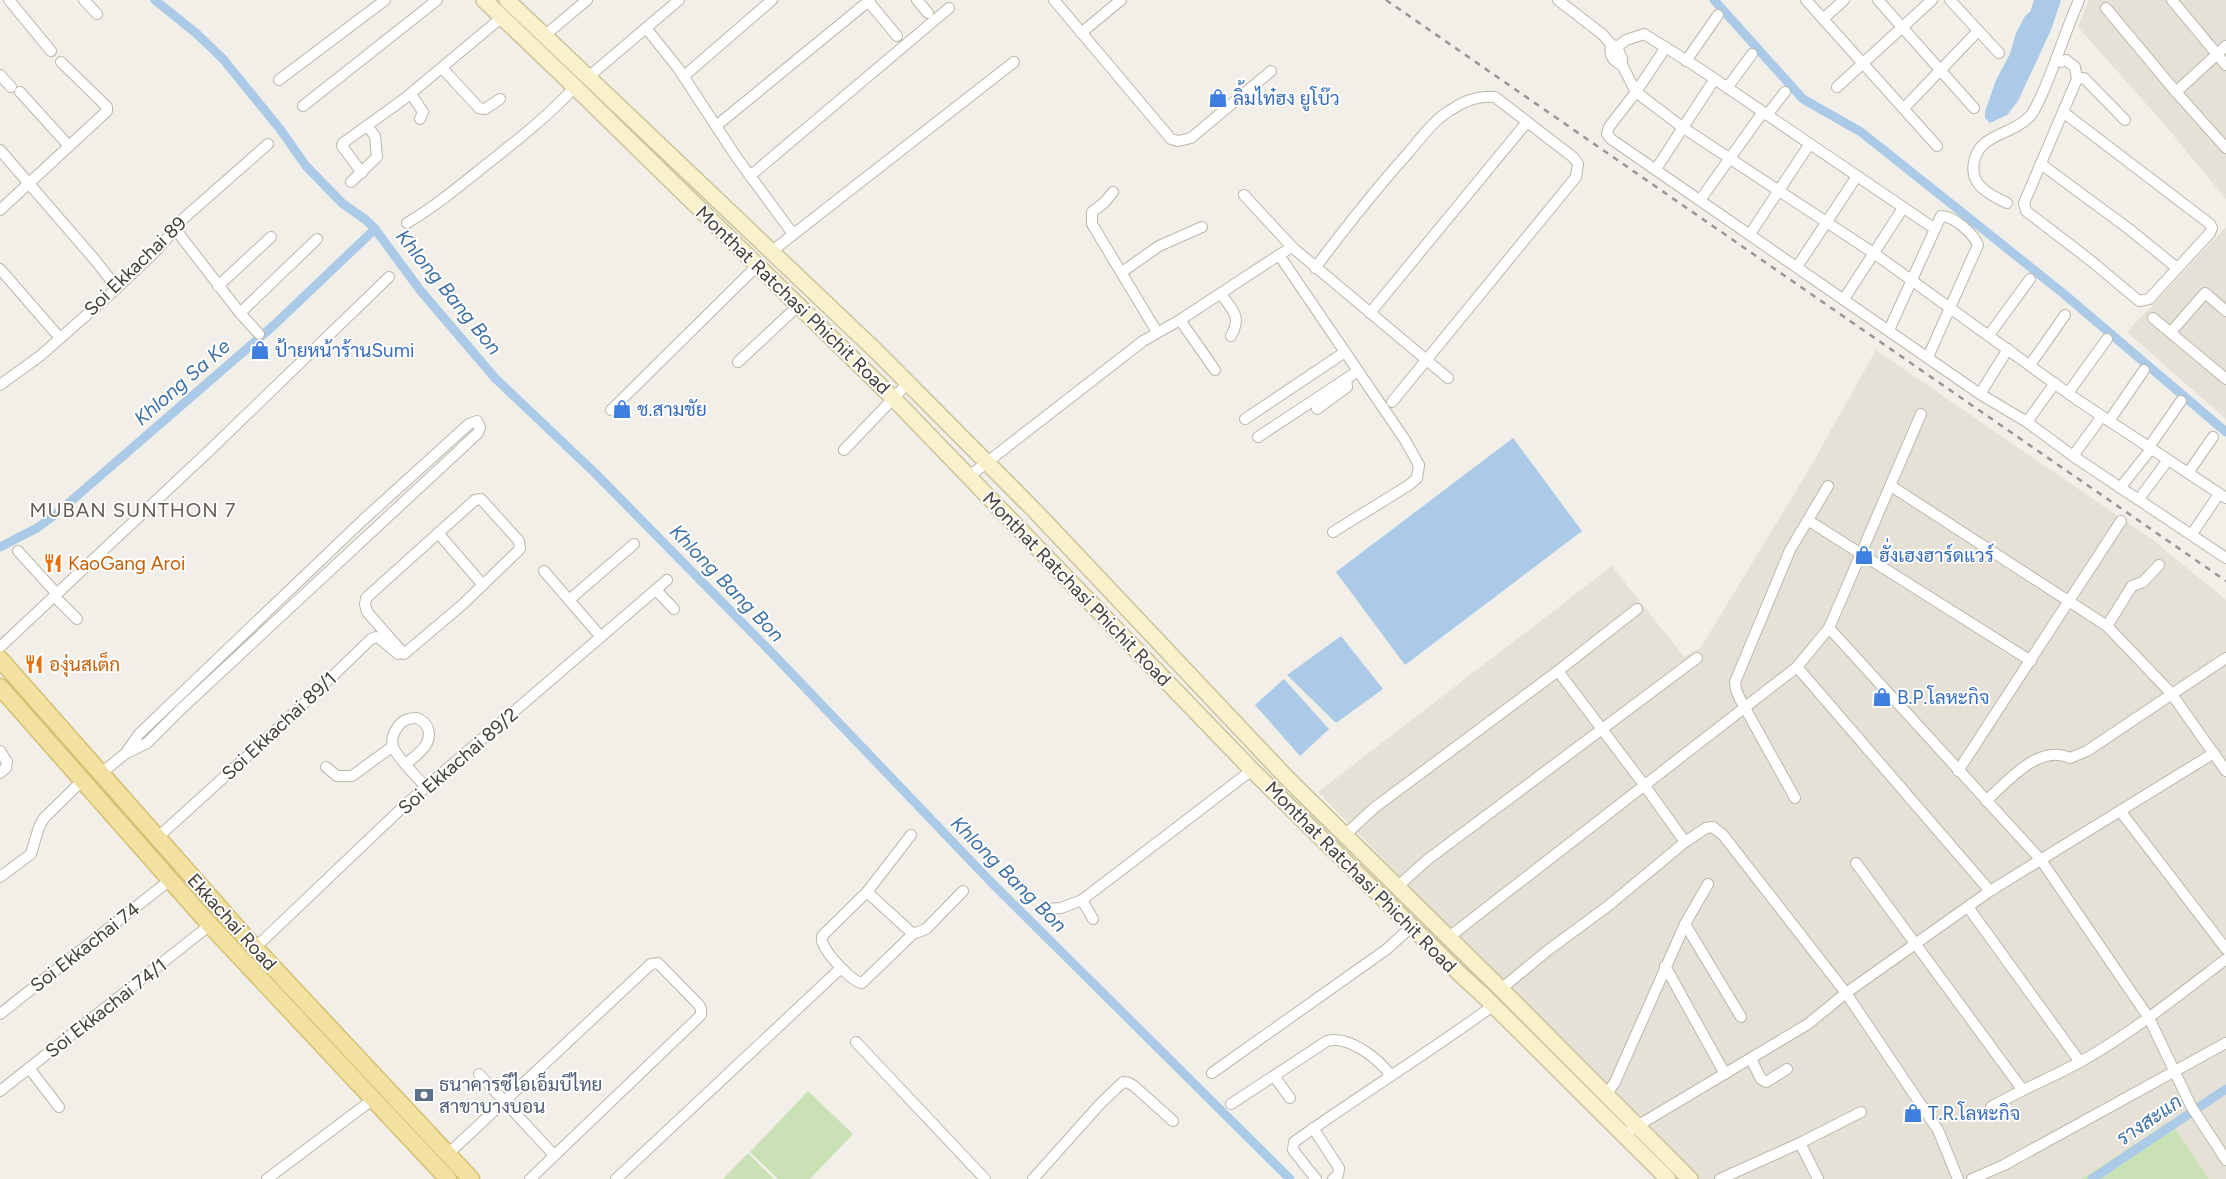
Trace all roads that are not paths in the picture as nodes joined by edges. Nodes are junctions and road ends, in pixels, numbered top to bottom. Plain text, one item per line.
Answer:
1 (9, 0) edge
2 (84, 0) edge
3 (385, 0) edge
4 (438, 0) edge
5 (484, 0) edge
6 (507, 0) edge
7 (587, 0) edge
8 (679, 0) edge
9 (772, 0) edge
10 (917, 0) edge
11 (1054, 0) edge
12 (1121, 0) edge
13 (1558, 0) edge
14 (1806, 0) edge
15 (1844, 0) edge
16 (1878, 0) edge
17 (1932, 0) edge
18 (1950, 0) edge
19 (2079, 0) edge
20 (2172, 0) edge
21 (869, 1) edge
22 (948, 8) dead end
23 (2106, 8) dead end
24 (928, 13) dead end
25 (97, 14) dead end
26 (498, 15) junction
27 (1718, 15) dead end
28 (1823, 19) junction
29 (1902, 27) junction
30 (646, 28) junction
31 (1978, 30) junction
32 (1081, 33) junction
33 (544, 36) junction
34 (897, 36) dead end
35 (1610, 42) junction
36 (2226, 46) edge
37 (1666, 47) junction
38 (51, 51) dead end
39 (1999, 53) dead end
40 (1752, 54) dead end
41 (2217, 54) junction
42 (1686, 60) junction
43 (2059, 61) junction
44 (61, 62) dead end
45 (1014, 62) dead end
46 (1863, 63) junction
47 (2226, 65) edge
48 (442, 68) junction
49 (1271, 71) dead end
50 (1940, 71) junction
51 (0, 75) edge
52 (2077, 75) junction
53 (684, 76) junction
54 (279, 80) dead end
55 (1714, 80) junction
56 (581, 82) junction
57 (1837, 87) dead end
58 (1727, 88) junction
59 (1636, 92) junction
60 (1785, 92) dead end
61 (2176, 92) junction
62 (411, 94) junction
63 (500, 99) dead end
64 (303, 106) dead end
65 (1904, 108) junction
66 (1974, 108) dead end
67 (2063, 112) junction
68 (1765, 114) junction
69 (420, 119) dead end
70 (2125, 120) dead end
71 (1527, 122) junction
72 (366, 126) junction
73 (716, 126) junction
74 (1682, 127) junction
75 (268, 144) dead end
76 (1809, 145) junction
77 (69, 146) junction
78 (1937, 146) dead end
79 (2226, 148) edge
80 (0, 150) edge
81 (1729, 158) junction
82 (2041, 164) junction
83 (1656, 169) junction
84 (362, 173) junction
85 (750, 176) junction
86 (1857, 176) junction
87 (351, 182) dead end
88 (29, 183) junction
89 (1779, 191) junction
90 (1113, 192) dead end
91 (1244, 194) dead end
92 (1700, 200) junction
93 (2007, 203) dead end
94 (1903, 208) junction
95 (0, 210) edge
96 (1826, 222) junction
97 (407, 223) dead end
98 (1202, 227) dead end
99 (1935, 229) junction
100 (176, 230) junction
101 (793, 234) junction
102 (1750, 234) junction
103 (271, 237) dead end
104 (317, 239) dead end
105 (1292, 247) junction
106 (772, 251) junction
107 (1874, 254) junction
108 (1279, 255) junction
109 (758, 265) junction
110 (1797, 267) junction
111 (1315, 268) junction
112 (2177, 268) junction
113 (0, 270) edge
114 (1122, 272) junction
115 (389, 277) dead end
116 (2030, 279) dead end
117 (1912, 280) junction
118 (218, 286) junction
119 (116, 288) junction
120 (1221, 294) junction
121 (1844, 299) junction
122 (799, 305) junction
123 (1950, 308) junction
124 (2226, 311) edge
125 (240, 313) junction
126 (1370, 313) junction
127 (2065, 315) dead end
128 (2153, 318) dead end
129 (1180, 320) junction
130 (1889, 330) junction
131 (1157, 332) junction
132 (2171, 332) junction
133 (259, 334) dead end
134 (1989, 335) junction
135 (1231, 336) dead end
136 (60, 338) junction
137 (2107, 339) dead end
138 (2008, 349) junction
139 (1345, 352) junction
140 (1928, 357) junction
141 (1426, 359) junction
142 (738, 362) dead end
143 (2030, 365) junction
144 (1215, 370) dead end
145 (2144, 370) dead end
146 (1358, 371) junction
147 (1448, 378) dead end
148 (1346, 379) junction
149 (2226, 379) edge
150 (908, 383) junction
151 (2055, 383) junction
152 (0, 385) edge
153 (2068, 393) junction
154 (1980, 394) junction
155 (894, 399) junction
156 (2181, 401) dead end
157 (1392, 402) dead end
158 (1317, 409) dead end
159 (611, 410) dead end
160 (1921, 414) dead end
161 (1246, 419) dead end
162 (2106, 419) junction
163 (2027, 422) junction
164 (1258, 437) dead end
165 (2212, 437) dead end
166 (2150, 448) junction
167 (844, 450) dead end
168 (2073, 456) junction
169 (2168, 460) junction
170 (987, 462) junction
171 (2188, 473) junction
172 (968, 478) junction
173 (1828, 486) dead end
174 (1891, 486) junction
175 (2120, 488) junction
176 (2224, 497) edge
177 (2139, 499) junction
178 (1808, 521) junction
179 (2121, 521) dead end
180 (1333, 532) dead end
181 (438, 533) junction
182 (2192, 534) junction
183 (634, 544) dead end
184 (18, 551) dead end
185 (1862, 555) junction
186 (2226, 558) edge
187 (2159, 566) dead end
188 (544, 571) dead end
189 (667, 580) dead end
190 (483, 585) junction
191 (656, 590) junction
192 (56, 595) junction
193 (569, 600) junction
194 (2070, 602) junction
195 (674, 609) dead end
196 (1637, 609) dead end
197 (77, 620) dead end
198 (2107, 626) junction
199 (1829, 628) junction
200 (601, 637) junction
201 (0, 647) edge
202 (404, 654) junction
203 (1698, 658) dead end
204 (0, 659) edge
205 (2225, 660) edge
206 (2031, 661) junction
207 (1797, 667) junction
208 (1558, 671) junction
209 (1, 689) edge
210 (2171, 693) junction
211 (1746, 708) junction
212 (1603, 730) junction
213 (393, 746) junction
214 (0, 751) edge
215 (2214, 753) junction
216 (126, 754) junction
217 (406, 764) junction
218 (326, 767) dead end
219 (1252, 770) junction
220 (1958, 771) junction
221 (2226, 771) edge
222 (0, 773) edge
223 (100, 774) junction
224 (83, 780) junction
225 (1645, 786) junction
226 (426, 787) junction
227 (1796, 798) dead end
228 (1986, 801) junction
229 (2121, 812) junction
230 (911, 835) dead end
231 (1345, 835) junction
232 (157, 838) junction
233 (1684, 842) junction
234 (2041, 860) junction
235 (1856, 863) dead end
236 (0, 878) edge
237 (170, 880) junction
238 (1708, 884) dead end
239 (1396, 886) junction
240 (963, 891) dead end
241 (1990, 891) junction
242 (867, 892) junction
243 (1082, 900) junction
244 (1968, 907) junction
245 (1044, 910) dead end
246 (1093, 919) dead end
247 (1685, 924) junction
248 (210, 925) junction
249 (1411, 927) junction
250 (913, 934) junction
251 (1449, 937) junction
252 (1915, 943) junction
253 (255, 948) junction
254 (2226, 949) edge
255 (2226, 959) edge
256 (1666, 966) junction
257 (841, 968) junction
258 (1501, 989) junction
259 (1846, 993) junction
260 (1494, 1005) junction
261 (0, 1014) edge
262 (1741, 1017) dead end
263 (2149, 1018) junction
264 (856, 1042) dead end
265 (2226, 1043) edge
266 (1751, 1059) junction
267 (2080, 1062) junction
268 (29, 1068) junction
269 (1787, 1069) dead end
270 (2175, 1071) junction
271 (1212, 1073) dead end
272 (479, 1074) dead end
273 (1725, 1074) junction
274 (1274, 1076) junction
275 (1391, 1076) junction
276 (2022, 1089) junction
277 (0, 1091) edge
278 (1606, 1095) junction
279 (1290, 1098) dead end
280 (372, 1100) junction
281 (503, 1100) junction
282 (1231, 1104) dead end
283 (59, 1107) dead end
284 (1991, 1107) dead end
285 (1861, 1112) dead end
286 (1173, 1121) dead end
287 (1637, 1125) junction
288 (1313, 1128) junction
289 (1623, 1135) junction
290 (1800, 1143) junction
291 (448, 1154) junction
292 (554, 1155) junction
293 (2226, 1160) edge
294 (267, 1179) edge
295 (448, 1179) edge
296 (471, 1179) edge
297 (530, 1179) edge
298 (616, 1179) edge
299 (985, 1179) edge
300 (1033, 1179) edge
301 (1316, 1179) edge
302 (1333, 1179) edge
303 (1668, 1179) edge
304 (1690, 1179) edge
305 (1720, 1179) edge
306 (1818, 1179) edge
307 (1958, 1179) edge
308 (1972, 1179) edge

1 - 38 street
2 - 25 street
3 - 54 street
4 - 64 street
5 - 26 street, Monthat Ratchasi Phichit Road
6 - 26 street
6 - 33 street, Monthat Ratchasi Phichit Road
7 - 33 street
8 - 30 street
9 - 53 street
10 - 24 street
11 - 32 street
12 - 32 street
13 - 35 street
14 - 28 street
15 - 28 street
16 - 29 street
17 - 29 street
18 - 31 street
19 - 43 street
20 - 41 street
21 - 34 street
21 - 73 street
22 - 85 street
23 - 61 street
26 - 48 street
26 - 56 street, Monthat Ratchasi Phichit Road
27 - 42 street
28 - 46 street
29 - 46 street
29 - 50 street
30 - 53 street
30 - 56 street
31 - 39 street
31 - 50 street
32 - 49 street
33 - 56 street, Monthat Ratchasi Phichit Road
35 - 37 street
35 - 59 street
36 - 41 street
37 - 42 street
37 - 59 street
40 - 58 street
41 - 47 street
41 - 61 street
42 - 55 street
43 - 52 street
43 - 93 street
44 - 77 street
45 - 101 street
46 - 57 street
46 - 65 street
48 - 62 street
48 - 63 street
50 - 65 street
50 - 66 street
51 - 77 street
52 - 67 street
52 - 70 street
53 - 73 street
55 - 58 street
55 - 74 street
56 - 97 street
56 - 106 street, Monthat Ratchasi Phichit Road
56 - 109 street, Monthat Ratchasi Phichit Road
58 - 68 street
59 - 74 street
59 - 83 street
60 - 68 street
61 - 79 street
62 - 69 street
62 - 72 street
65 - 78 street
67 - 82 street
67 - 112 street
68 - 76 street
68 - 81 street
71 - 111 street
71 - 126 street
71 - 141 street
72 - 84 street
72 - 84 street
73 - 85 street
74 - 81 street
74 - 83 street
75 - 100 street, Soi Ekkachai 89
76 - 86 street
76 - 89 street
77 - 88 street
80 - 88 street
81 - 89 street
81 - 92 street
82 - 112 street
82 - 112 street
83 - 92 street
84 - 87 street
85 - 101 street
86 - 94 street
86 - 96 street
88 - 95 street
88 - 119 street
89 - 96 street
89 - 102 street
90 - 114 street
91 - 105 street
92 - 102 street
94 - 99 street
94 - 107 street
96 - 107 street
96 - 110 street
98 - 114 street
99 - 117 street
99 - 123 street
100 - 118 street
100 - 119 street, Soi Ekkachai 89
101 - 106 street
102 - 110 street
103 - 118 street
104 - 125 street
105 - 108 street
105 - 111 street
106 - 150 street, Monthat Ratchasi Phichit Road
107 - 117 street
107 - 121 street
108 - 120 street
108 - 139 street
109 - 122 street, Monthat Ratchasi Phichit Road
109 - 159 street
110 - 121 street
111 - 126 street
113 - 136 street
114 - 131 street
115 - 192 street
116 - 134 street
117 - 123 street
117 - 130 street
118 - 125 street
119 - 136 street, Soi Ekkachai 89
120 - 129 street
120 - 135 street
121 - 130 street
122 - 142 street
122 - 155 street, Monthat Ratchasi Phichit Road
123 - 134 street
123 - 140 street
124 - 132 street
125 - 133 street
126 - 141 street
127 - 143 street
128 - 132 street
129 - 131 street
129 - 144 street
130 - 140 street
131 - 170 street
132 - 149 street
134 - 138 street
136 - 152 street, Soi Ekkachai 89
137 - 153 street
138 - 143 street
138 - 154 street
139 - 146 street
139 - 161 street
140 - 154 street
141 - 147 street
141 - 157 street
143 - 151 street
145 - 162 street
146 - 148 street
146 - 180 street
148 - 158 street
148 - 164 street
150 - 155 street
150 - 170 street, Monthat Ratchasi Phichit Road
151 - 153 street
151 - 163 street
153 - 162 street
154 - 163 street
155 - 167 street
155 - 172 street, Monthat Ratchasi Phichit Road
156 - 166 street
160 - 174 street
162 - 166 street
162 - 168 street
163 - 168 street
165 - 171 street
166 - 169 street
166 - 175 street
168 - 175 street
169 - 171 street
169 - 177 street
170 - 172 street
170 - 231 street, Monthat Ratchasi Phichit Road
171 - 176 street
172 - 219 street, Monthat Ratchasi Phichit Road
173 - 178 street
174 - 185 street
174 - 194 street
175 - 177 street
176 - 182 street
177 - 182 street
178 - 185 street
178 - 211 street
179 - 194 street
181 - 190 street
181 - 190 street
181 - 202 street
182 - 186 street
183 - 193 street
184 - 192 street
185 - 199 street
185 - 206 street
187 - 198 street
188 - 193 street
189 - 191 street, Soi Ekkachai 89/2
190 - 202 street
191 - 195 street
191 - 200 street, Soi Ekkachai 89/2
192 - 197 street
192 - 201 street
193 - 200 street
194 - 198 street
194 - 206 street
196 - 208 street
198 - 210 street
199 - 207 street
199 - 220 street
200 - 226 street, Soi Ekkachai 89/2
202 - 232 street, Soi Ekkachai 89/1
203 - 212 street
204 - 223 main road, Ekkachai Road
205 - 210 street
206 - 220 street
207 - 211 street
207 - 241 street
208 - 212 street
208 - 231 street
209 - 224 main road, Ekkachai Road
210 - 215 street
210 - 228 street
211 - 225 street
211 - 227 street
212 - 225 street
212 - 239 street
213 - 217 street
213 - 217 street
213 - 218 street
214 - 222 street
215 - 221 street
215 - 229 street
216 - 216 street
216 - 223 street
217 - 226 street
219 - 243 street
219 - 249 street, Monthat Ratchasi Phichit Road
220 - 228 street
223 - 232 main road, Ekkachai Road
224 - 236 street
224 - 237 main road, Ekkachai Road
225 - 233 street
225 - 251 street
226 - 253 street, Soi Ekkachai 89/2
228 - 234 street
229 - 234 street
229 - 254 street
230 - 242 street
231 - 239 street, Monthat Ratchasi Phichit Road
232 - 253 main road, Ekkachai Road
233 - 258 street
233 - 259 street
234 - 241 street
234 - 263 street
235 - 252 street
237 - 248 main road, Ekkachai Road
237 - 261 street, Soi Ekkachai 74
238 - 247 street
239 - 251 street, Monthat Ratchasi Phichit Road
240 - 250 street
241 - 244 street
242 - 250 street
242 - 257 street
243 - 245 street
243 - 246 street
244 - 252 street
244 - 267 street
247 - 256 street
247 - 262 street
248 - 268 street, Soi Ekkachai 74/1
248 - 280 main road, Ekkachai Road
249 - 260 street, Monthat Ratchasi Phichit Road
249 - 271 street
250 - 257 street
251 - 258 street, Monthat Ratchasi Phichit Road
252 - 259 street
252 - 276 street
253 - 291 main road, Ekkachai Road
255 - 263 street
256 - 273 street
256 - 278 street
257 - 298 street
258 - 278 street, Monthat Ratchasi Phichit Road
259 - 266 street
259 - 307 street
260 - 275 street
260 - 289 street, Monthat Ratchasi Phichit Road
263 - 267 street
263 - 270 street
264 - 299 street
265 - 270 street
266 - 269 street
266 - 273 street
267 - 276 street
268 - 277 street, Soi Ekkachai 74/1
268 - 283 street
270 - 293 street
270 - 308 street
272 - 281 street
273 - 287 street
274 - 275 street
274 - 279 street
274 - 282 street
275 - 288 street
276 - 284 street
278 - 287 street, Monthat Ratchasi Phichit Road
280 - 294 street
280 - 295 main road, Ekkachai Road
281 - 291 street
281 - 292 street
281 - 292 street
285 - 290 street
286 - 300 street
287 - 289 street
287 - 304 street, Monthat Ratchasi Phichit Road
288 - 301 street
288 - 302 street
289 - 303 street, Monthat Ratchasi Phichit Road
290 - 305 street
290 - 306 street
291 - 296 main road, Ekkachai Road
292 - 297 street

